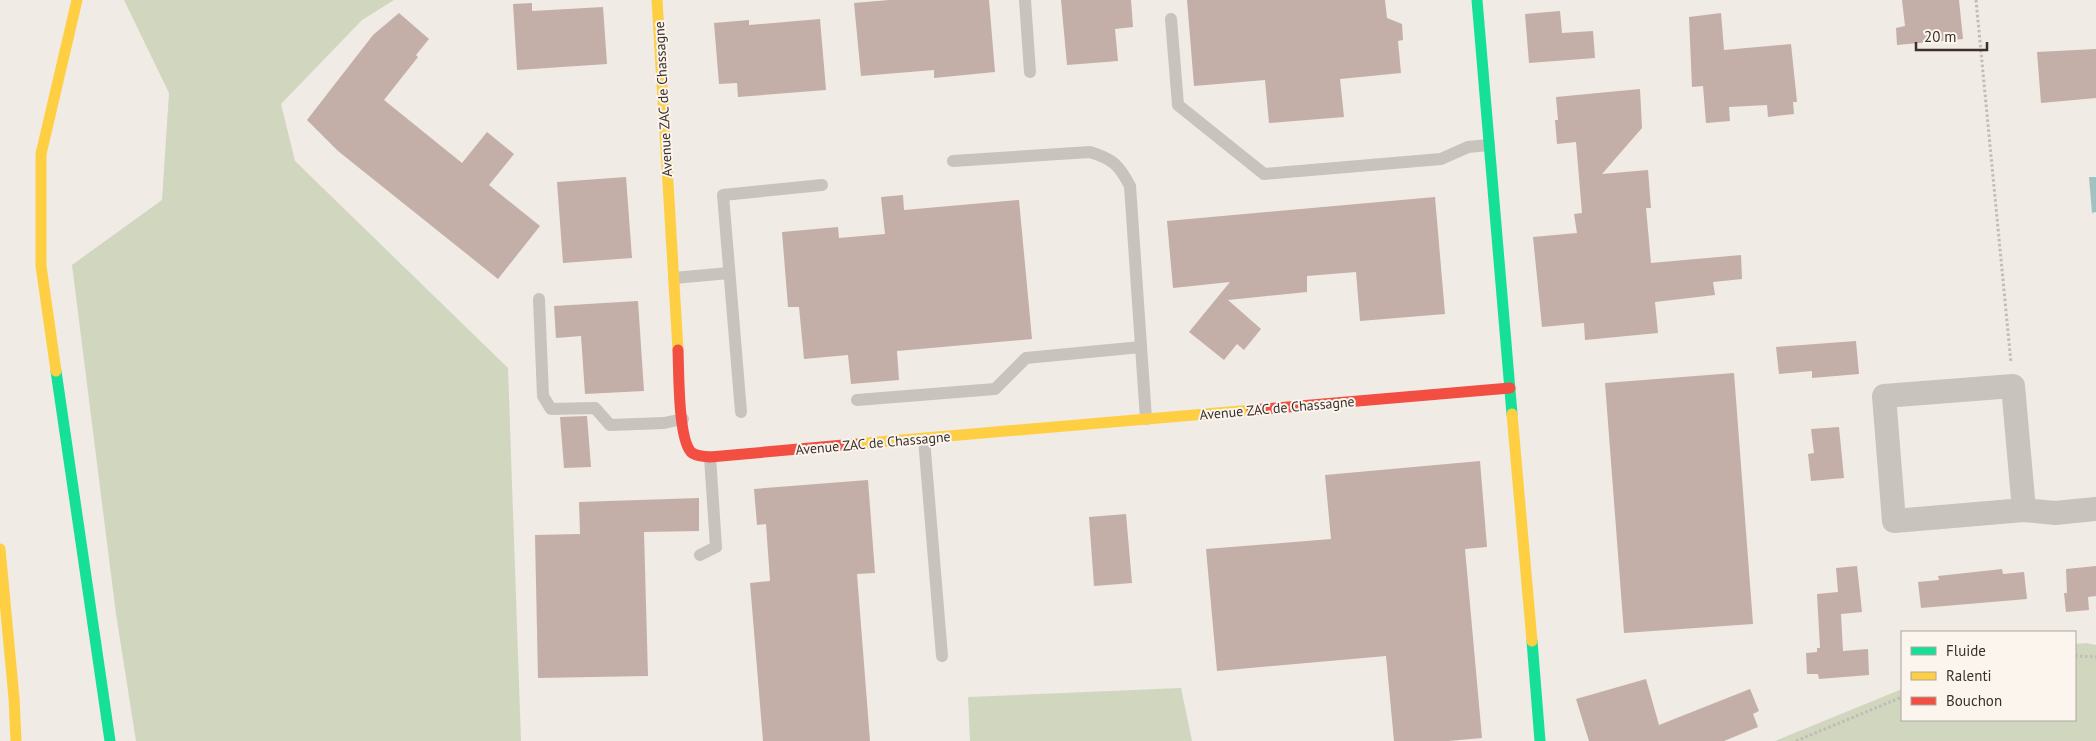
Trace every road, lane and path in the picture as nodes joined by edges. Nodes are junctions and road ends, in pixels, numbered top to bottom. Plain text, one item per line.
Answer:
1 (77, 0) edge
2 (87, 0) edge
3 (657, 0) edge
4 (1025, 0) edge
5 (1477, 0) edge
6 (1976, 0) edge
7 (1171, 19) dead end
8 (60, 67) junction
9 (1030, 72) dead end
10 (1489, 145) junction
11 (953, 161) dead end
12 (822, 185) dead end
13 (729, 273) junction
14 (674, 278) junction
15 (539, 300) dead end
16 (1141, 347) junction
17 (2013, 386) junction
18 (1510, 388) junction
19 (857, 400) dead end
20 (741, 412) dead end
21 (683, 419) junction
22 (1146, 419) junction
23 (924, 438) junction
24 (710, 458) junction
25 (2096, 509) edge
26 (2024, 510) junction
27 (0, 549) edge
28 (700, 555) dead end
29 (942, 656) dead end
30 (2076, 656) edge
31 (2096, 657) edge
32 (1901, 697) edge
33 (16, 741) edge
34 (110, 741) edge
35 (1540, 741) edge
36 (1796, 741) edge

1 - 8 main road
2 - 8 main road
3 - 14 main road, Avenue ZAC de Chassagne
4 - 9 lane
5 - 10 main road
6 - 17 path
7 - 10 lane
8 - 34 main road
10 - 18 main road
11 - 16 lane
12 - 13 lane
13 - 14 lane
13 - 20 lane
14 - 21 main road, Avenue ZAC de Chassagne
15 - 21 lane
16 - 19 lane
16 - 22 lane
17 - 26 street
17 - 26 street
18 - 22 main road, Avenue ZAC de Chassagne
18 - 35 main road
21 - 24 main road, Avenue ZAC de Chassagne
22 - 23 main road, Avenue ZAC de Chassagne
23 - 24 main road, Avenue ZAC de Chassagne
23 - 29 lane
24 - 28 lane
25 - 26 street
27 - 33 main road
30 - 31 path
32 - 36 path

